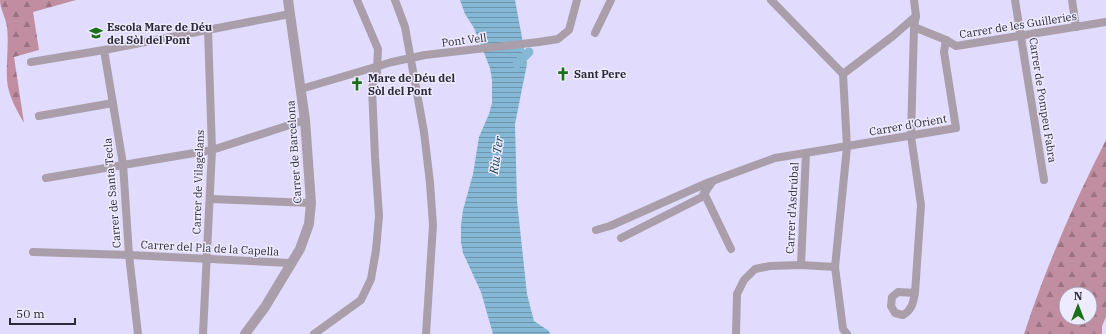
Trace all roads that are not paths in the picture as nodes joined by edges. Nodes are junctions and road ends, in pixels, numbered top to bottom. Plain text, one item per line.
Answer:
1 (288, 0) edge
2 (357, 0) edge
3 (395, 0) edge
4 (577, 0) edge
5 (611, 0) edge
6 (771, 0) edge
7 (914, 0) edge
8 (1015, 0) edge
9 (1072, 0) edge
10 (290, 14) junction
11 (916, 16) junction
12 (1106, 22) edge
13 (914, 27) junction
14 (1076, 27) junction
15 (208, 30) junction
16 (595, 33) dead end
17 (1021, 36) junction
18 (946, 40) junction
19 (104, 50) junction
20 (31, 62) dead end
21 (378, 65) junction
22 (843, 74) junction
23 (301, 89) junction
24 (113, 103) junction
25 (39, 116) dead end
26 (305, 120) junction
27 (911, 136) junction
28 (847, 147) junction
29 (212, 150) junction
30 (806, 153) junction
31 (123, 164) junction
32 (46, 178) dead end
33 (1044, 180) dead end
34 (713, 181) junction
35 (704, 193) junction
36 (210, 199) junction
37 (311, 203) junction
38 (596, 230) dead end
39 (621, 238) dead end
40 (731, 249) dead end
41 (33, 252) dead end
42 (129, 255) junction
43 (206, 258) junction
44 (290, 263) junction
45 (801, 264) junction
46 (835, 267) junction
47 (915, 293) dead end
48 (138, 334) edge
49 (203, 334) edge
50 (245, 334) edge
51 (314, 334) edge
52 (426, 334) edge
53 (736, 334) edge
54 (848, 334) edge

1 - 10 street, Carrer de Barcelona
2 - 21 street
3 - 52 street
4 - 21 street, Pont Vell, bridge
5 - 16 street
6 - 22 street
7 - 11 street
8 - 17 street, Carrer de Pompeu Fabra
9 - 14 street
10 - 15 street
10 - 23 street, Carrer de Barcelona
11 - 13 street
11 - 22 street
12 - 14 street, Carrer de les Guilleries
13 - 18 street, Carrer de les Guilleries
13 - 27 street
14 - 17 street, Carrer de les Guilleries
15 - 19 street
15 - 29 street, Carrer de Vilagelans
17 - 18 street, Carrer de les Guilleries
17 - 33 street, Carrer de Pompeu Fabra
18 - 27 street, Carrer d'Orient
19 - 20 street
19 - 24 street, Carrer de Santa Tecla
21 - 23 street, Pont Vell
21 - 51 street
22 - 28 street
23 - 26 street, Carrer de Barcelona
24 - 25 street
24 - 31 street, Carrer de Santa Tecla
26 - 29 street
26 - 37 street, Carrer de Barcelona
27 - 28 street, Carrer d'Orient
27 - 47 street
28 - 30 street, Carrer d'Orient
28 - 46 street
29 - 31 street
29 - 36 street, Carrer de Vilagelans
30 - 34 street, Carrer d'Orient
30 - 45 street, Carrer d'Asdrúbal
31 - 32 street
31 - 42 street, Carrer de Santa Tecla
34 - 35 street
34 - 38 street, Carrer d'Orient
35 - 39 street
35 - 40 street
36 - 37 street
36 - 43 street, Carrer de Vilagelans
37 - 44 street, Carrer de Barcelona
41 - 42 street, Carrer del Pla de la Capella
42 - 43 street, Carrer del Pla de la Capella
42 - 48 street, Carrer de Santa Tecla
43 - 44 street, Carrer del Pla de la Capella
43 - 49 street, Carrer de Vilagelans
44 - 50 street, Carrer de Barcelona
45 - 46 street
45 - 53 street
46 - 54 street

